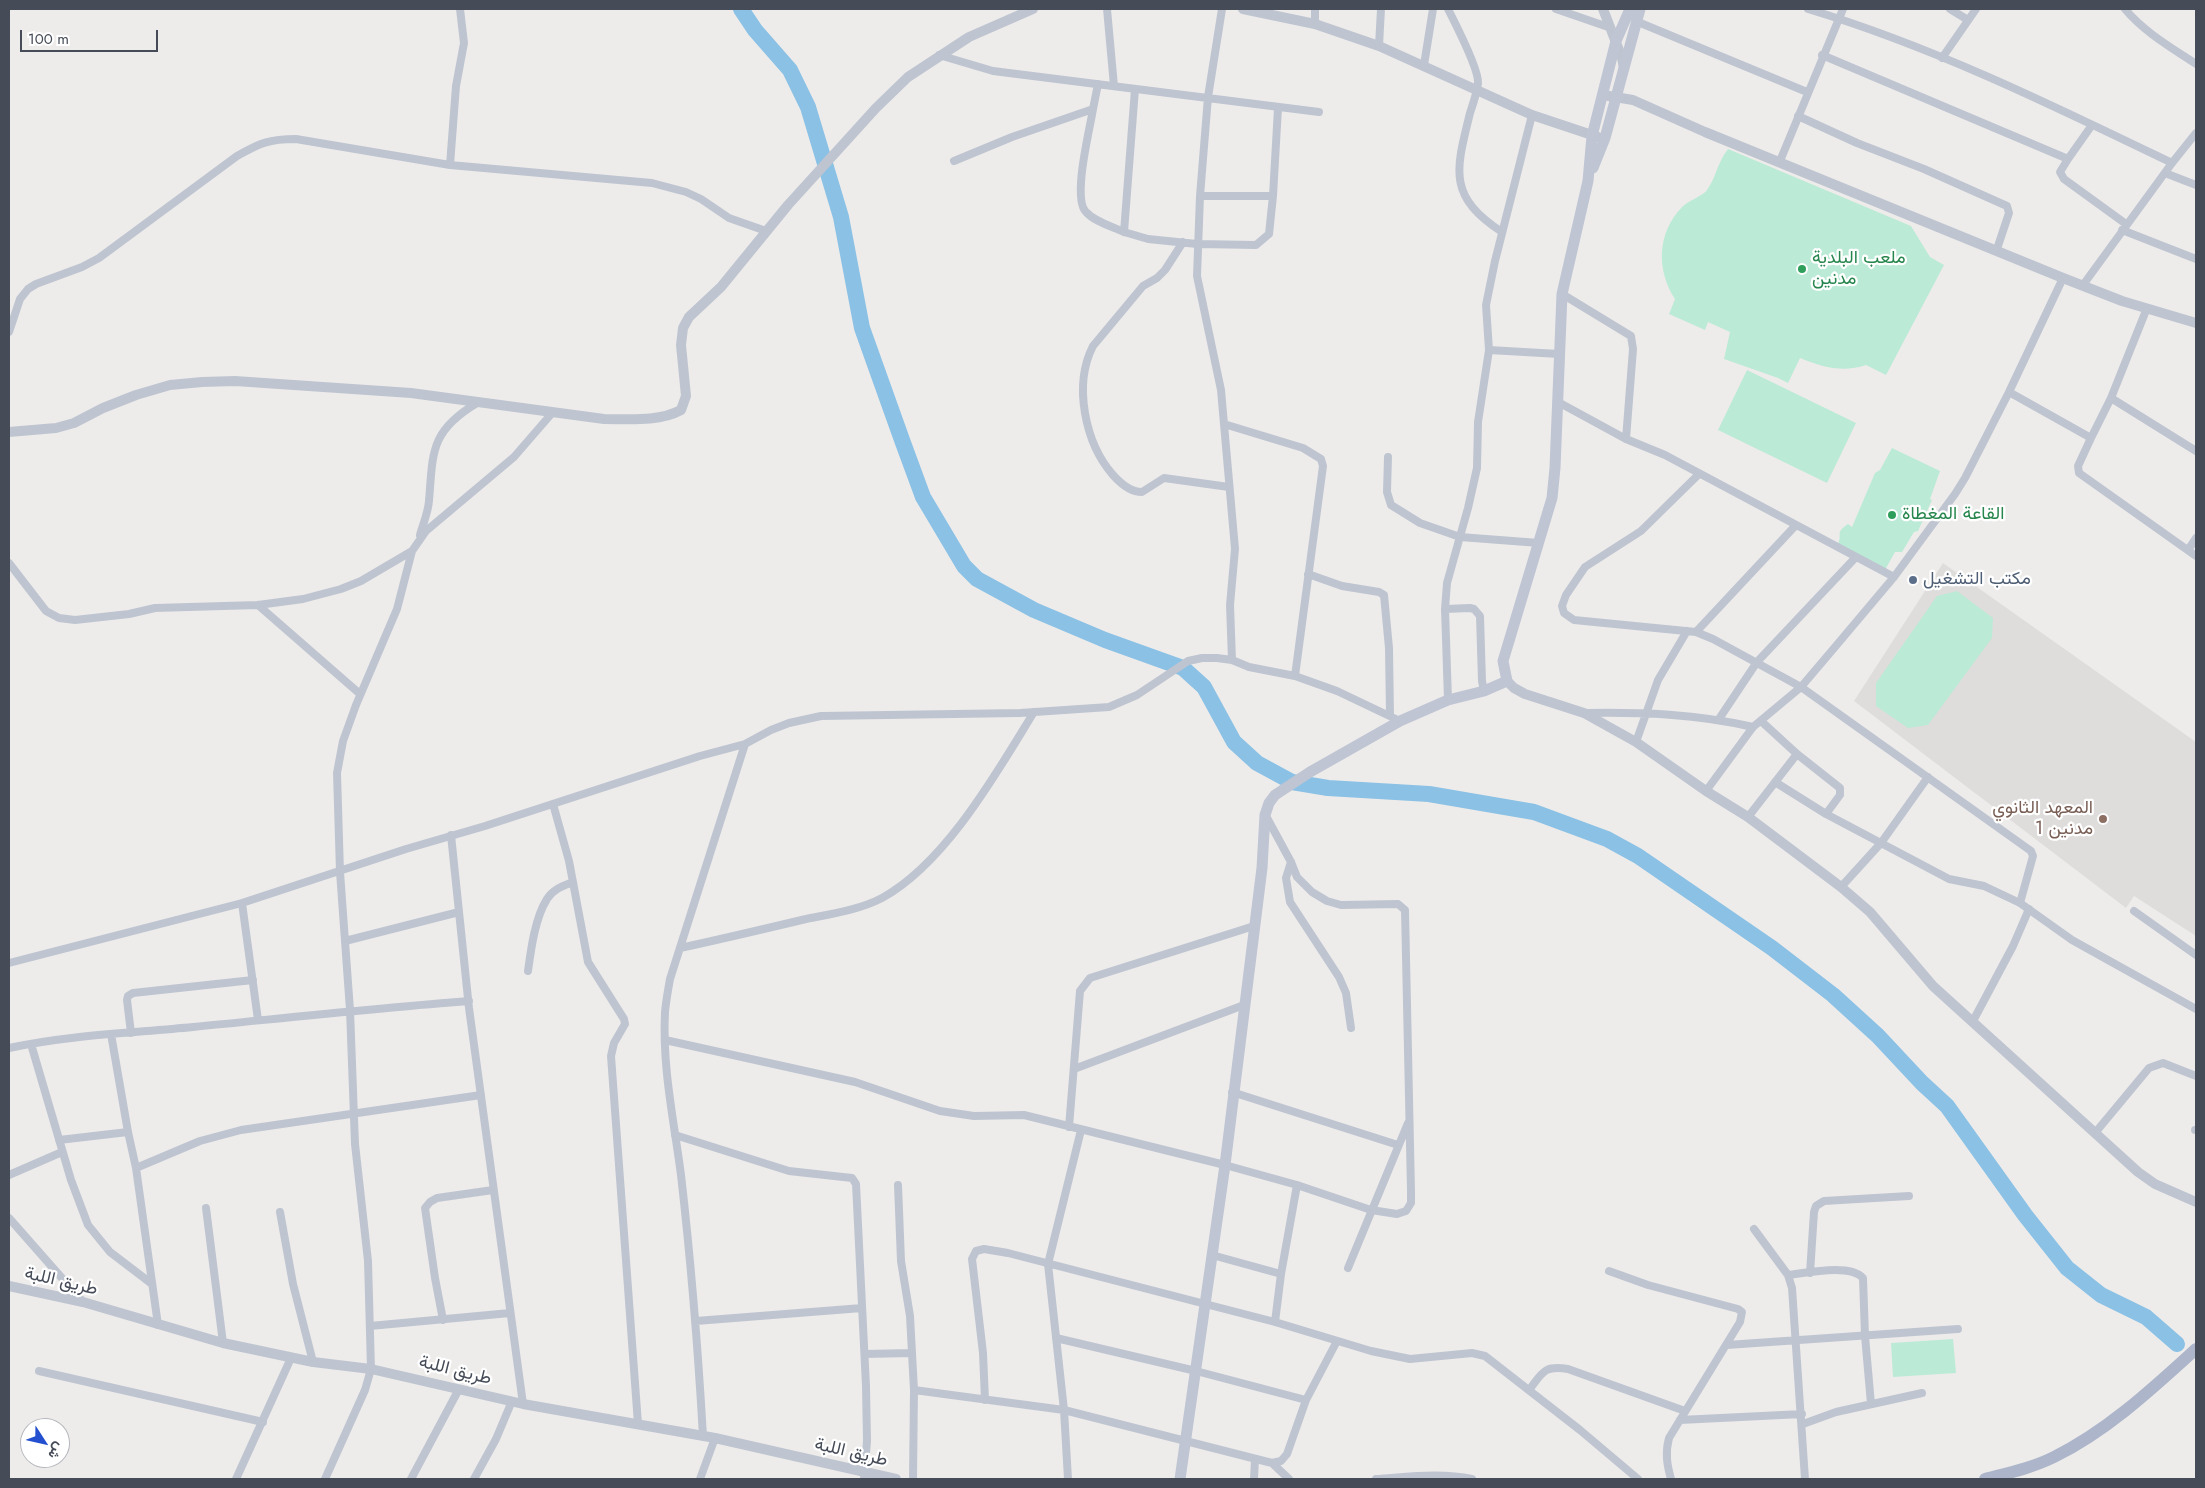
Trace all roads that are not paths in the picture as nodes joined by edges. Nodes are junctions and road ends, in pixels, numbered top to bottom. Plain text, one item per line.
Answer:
1 (460, 9) edge
2 (1032, 9) edge
3 (1106, 9) edge
4 (1222, 9) edge
5 (1248, 9) edge
6 (1315, 9) edge
7 (1381, 9) edge
8 (1433, 9) edge
9 (1448, 9) edge
10 (1556, 9) edge
11 (1603, 9) edge
12 (1630, 9) edge
13 (1640, 9) edge
14 (1808, 9) edge
15 (1842, 9) edge
16 (1950, 9) edge
17 (1976, 9) edge
18 (2126, 9) edge
19 (1839, 18) junction
20 (1968, 20) junction
21 (1638, 22) junction
22 (1315, 24) junction
23 (1611, 28) junction
24 (1616, 41) junction
25 (1380, 46) junction
26 (939, 55) junction
27 (1822, 55) junction
28 (1942, 58) junction
29 (2196, 64) edge
30 (1424, 65) junction
31 (1624, 68) junction
32 (1606, 82) junction
33 (1098, 84) junction
34 (1620, 85) junction
35 (1114, 86) junction
36 (1135, 89) junction
37 (1476, 89) junction
38 (1807, 92) junction
39 (1602, 96) junction
40 (1208, 97) junction
41 (1617, 98) junction
42 (1633, 100) junction
43 (1278, 108) junction
44 (1093, 109) junction
45 (1319, 112) dead end
46 (1532, 115) junction
47 (1798, 116) junction
48 (2092, 125) junction
49 (2196, 133) edge
50 (1592, 136) junction
51 (1605, 138) junction
52 (2068, 159) junction
53 (954, 161) dead end
54 (1780, 161) junction
55 (2172, 163) junction
56 (450, 165) junction
57 (2165, 173) junction
58 (1588, 181) junction
59 (2196, 185) edge
60 (1200, 196) junction
61 (1273, 196) junction
62 (2124, 228) junction
63 (766, 230) junction
64 (1124, 232) junction
65 (1502, 232) junction
66 (1182, 242) junction
67 (1198, 244) junction
68 (1997, 249) junction
69 (2196, 259) edge
70 (2063, 278) junction
71 (2083, 285) junction
72 (1562, 294) junction
73 (2147, 308) junction
74 (11, 313) edge
75 (2196, 323) edge
76 (9, 332) edge
77 (1489, 350) junction
78 (1560, 354) junction
79 (2009, 392) junction
80 (2111, 398) junction
81 (1558, 402) junction
82 (477, 403) junction
83 (553, 412) junction
84 (1224, 424) junction
85 (9, 432) edge
86 (2091, 438) junction
87 (1626, 439) junction
88 (2196, 451) edge
89 (1388, 457) dead end
90 (1699, 474) junction
91 (1229, 487) junction
92 (1796, 525) junction
93 (1460, 537) junction
94 (2196, 538) edge
95 (418, 540) junction
96 (1539, 544) junction
97 (2188, 550) junction
98 (412, 552) junction
99 (2196, 556) edge
100 (1856, 557) junction
101 (9, 563) edge
102 (1308, 574) junction
103 (1894, 577) junction
104 (258, 606) junction
105 (1445, 609) junction
106 (1687, 631) junction
107 (1696, 632) junction
108 (1232, 660) junction
109 (1757, 662) junction
110 (1295, 676) junction
111 (1507, 680) junction
112 (1800, 687) junction
113 (1484, 691) junction
114 (360, 694) junction
115 (1448, 700) junction
116 (1034, 712) junction
117 (1646, 712) junction
118 (1584, 713) junction
119 (1390, 716) junction
120 (1719, 719) junction
121 (1761, 721) junction
122 (1400, 722) junction
123 (1753, 727) junction
124 (1636, 742) junction
125 (745, 744) junction
126 (1797, 754) junction
127 (1928, 777) junction
128 (1775, 782) junction
129 (1706, 791) junction
130 (553, 804) junction
131 (1265, 814) junction
132 (1826, 814) junction
133 (1748, 817) junction
134 (451, 835) junction
135 (1881, 843) junction
136 (1292, 862) junction
137 (340, 872) junction
138 (573, 882) junction
139 (1841, 887) junction
140 (242, 903) junction
141 (2020, 903) junction
142 (2029, 909) junction
143 (2134, 911) dead end
144 (459, 912) junction
145 (1254, 926) junction
146 (345, 941) junction
147 (680, 948) junction
148 (2196, 954) edge
149 (9, 963) edge
150 (528, 971) dead end
151 (253, 980) junction
152 (469, 1001) junction
153 (1244, 1005) junction
154 (2196, 1009) edge
155 (350, 1010) junction
156 (258, 1020) junction
157 (1973, 1021) junction
158 (1351, 1028) dead end
159 (131, 1033) junction
160 (111, 1034) junction
161 (665, 1040) junction
162 (31, 1044) junction
163 (9, 1048) edge
164 (1074, 1069) junction
165 (2196, 1076) edge
166 (1232, 1092) junction
167 (481, 1095) junction
168 (354, 1114) junction
169 (1408, 1121) junction
170 (1069, 1127) junction
171 (1082, 1130) junction
172 (128, 1132) junction
173 (2094, 1133) junction
174 (674, 1135) junction
175 (59, 1140) junction
176 (1398, 1145) junction
177 (62, 1152) junction
178 (1225, 1165) junction
179 (136, 1168) junction
180 (9, 1175) edge
181 (898, 1185) dead end
182 (1297, 1185) junction
183 (494, 1190) junction
184 (1909, 1196) dead end
185 (2196, 1202) edge
186 (206, 1208) dead end
187 (1370, 1210) junction
188 (280, 1212) dead end
189 (9, 1218) edge
190 (1754, 1230) dead end
191 (1212, 1255) junction
192 (1048, 1264) junction
193 (1348, 1268) dead end
194 (1609, 1271) dead end
195 (1810, 1273) junction
196 (1281, 1274) junction
197 (1788, 1275) junction
198 (152, 1284) junction
199 (9, 1286) edge
200 (83, 1302) junction
201 (1206, 1303) junction
202 (862, 1308) junction
203 (510, 1313) junction
204 (443, 1320) junction
205 (696, 1321) junction
206 (1274, 1322) junction
207 (158, 1325) junction
208 (370, 1326) junction
209 (1958, 1329) dead end
210 (1865, 1336) junction
211 (1056, 1338) junction
212 (1796, 1340) junction
213 (1337, 1341) junction
214 (223, 1343) junction
215 (1726, 1345) junction
216 (2196, 1349) edge
217 (912, 1353) junction
218 (865, 1354) junction
219 (291, 1358) junction
220 (313, 1362) junction
221 (371, 1369) junction
222 (39, 1371) dead end
223 (1196, 1371) junction
224 (459, 1389) junction
225 (914, 1390) junction
226 (1529, 1390) junction
227 (1922, 1393) dead end
228 (985, 1400) junction
229 (1306, 1400) junction
230 (512, 1401) junction
231 (523, 1404) junction
232 (1871, 1404) junction
233 (1064, 1410) junction
234 (1686, 1411) junction
235 (1802, 1414) junction
236 (1680, 1420) junction
237 (263, 1422) junction
238 (638, 1424) junction
239 (1802, 1424) junction
240 (703, 1436) junction
241 (715, 1438) junction
242 (1186, 1441) junction
243 (1255, 1459) junction
244 (1272, 1463) junction
245 (865, 1476) edge
246 (236, 1479) edge
247 (325, 1479) edge
248 (411, 1479) edge
249 (474, 1479) edge
250 (700, 1479) edge
251 (896, 1479) edge
252 (913, 1479) edge
253 (1068, 1479) edge
254 (1180, 1479) edge
255 (1254, 1479) edge
256 (1289, 1479) edge
257 (1376, 1479) edge
258 (1472, 1479) edge
259 (1638, 1479) edge
260 (1670, 1479) edge
261 (1805, 1479) edge
262 (1985, 1479) edge

1 - 56 street
2 - 26 street
3 - 35 street
4 - 40 street
5 - 22 street
6 - 22 street
7 - 25 street
8 - 30 street
9 - 37 street
10 - 23 street
11 - 23 street
12 - 24 main road
13 - 21 main road
14 - 19 street
15 - 19 street
16 - 20 street
17 - 20 street
18 - 29 street
19 - 27 street
19 - 28 street
20 - 28 street
21 - 31 main road
21 - 38 street
22 - 25 street
23 - 24 street
24 - 31 street
24 - 32 main road
25 - 30 street
26 - 33 street
26 - 63 street
27 - 38 street
27 - 52 street
28 - 48 street
30 - 37 street
31 - 34 main road
32 - 34 street
32 - 39 main road
33 - 35 street
33 - 44 street
34 - 41 main road
34 - 42 street
35 - 36 street
36 - 40 street
36 - 64 street
37 - 46 street
37 - 65 street
38 - 47 street
39 - 41 street
39 - 50 main road
40 - 43 street
40 - 60 street
41 - 42 street
41 - 51 main road
42 - 54 street
43 - 45 street
43 - 61 street
44 - 53 street
44 - 64 street
46 - 50 street
46 - 65 street
47 - 54 street
47 - 68 street
48 - 52 street
48 - 55 street
49 - 55 street
50 - 51 street
50 - 58 main road
51 - 58 main road
52 - 62 street
54 - 68 street
55 - 57 street
56 - 63 street
56 - 74 street
57 - 59 street
57 - 62 street
58 - 72 main road
60 - 61 street
60 - 67 street
61 - 67 street
62 - 69 street
62 - 71 street
63 - 83 street
64 - 66 street
65 - 77 street
66 - 67 street
66 - 91 street
67 - 84 street
68 - 70 street
70 - 71 street
70 - 79 street
71 - 73 street
72 - 78 main road
72 - 87 street
73 - 75 street
73 - 80 street
74 - 76 street
77 - 78 street
77 - 93 street
78 - 81 main road
79 - 86 street
79 - 103 street
80 - 86 street
80 - 88 street
81 - 87 street
81 - 96 main road
82 - 83 street
82 - 85 street
82 - 95 street
83 - 95 street
84 - 91 street
84 - 102 street
86 - 97 street
87 - 90 street
89 - 93 street
90 - 92 street
90 - 106 street
91 - 108 street
92 - 100 street
92 - 107 street
93 - 96 street
93 - 105 street
94 - 97 street
95 - 98 street
96 - 111 main road
97 - 99 street
98 - 104 street
98 - 114 street
100 - 103 street
100 - 109 street
101 - 104 street
102 - 110 street
102 - 119 street
103 - 112 street
104 - 114 street
105 - 113 street
105 - 115 street
106 - 107 street
106 - 117 street
107 - 109 street
108 - 110 street
108 - 116 street
109 - 112 street
109 - 120 street
110 - 119 street
111 - 113 main road
111 - 118 street
112 - 121 street
112 - 127 street
113 - 115 main road
114 - 137 street
115 - 122 main road
116 - 125 street
116 - 147 street
117 - 118 street
117 - 120 street
117 - 124 street
118 - 124 street
119 - 122 street
120 - 123 street
121 - 123 street
121 - 126 street
122 - 131 main road
123 - 129 street
124 - 129 street
125 - 130 street
125 - 147 street
126 - 128 street
126 - 132 street
127 - 135 street
127 - 141 street
128 - 132 street
128 - 133 street
129 - 133 street
130 - 134 street
130 - 138 street
131 - 136 street
131 - 145 main road
132 - 135 street
133 - 139 street
134 - 137 street
134 - 144 street
135 - 139 street
135 - 141 street
136 - 158 street
136 - 169 street
137 - 140 street
137 - 146 street
138 - 150 street
138 - 238 street
139 - 157 street
140 - 149 street
140 - 151 street
141 - 142 street
142 - 154 street
142 - 157 street
143 - 148 street
144 - 146 street
144 - 152 street
145 - 153 main road
145 - 164 street
146 - 155 street
147 - 161 street
151 - 156 street
151 - 159 street
152 - 155 street
152 - 167 street
153 - 164 street
153 - 166 main road
155 - 156 street
155 - 168 street
156 - 159 street
157 - 173 street
159 - 160 street
160 - 162 street
160 - 172 street
161 - 170 street
161 - 174 street
162 - 163 street
162 - 175 street
164 - 170 street
165 - 173 street
166 - 176 street
166 - 178 main road
167 - 168 street
167 - 183 street
168 - 179 street
168 - 208 street
169 - 176 street
169 - 187 street
170 - 171 street
171 - 178 street
171 - 192 street
172 - 175 street
172 - 179 street
173 - 185 street
174 - 202 street
174 - 205 street
175 - 177 street
176 - 187 street
177 - 180 street
177 - 198 street
178 - 182 street
178 - 191 main road
179 - 198 street
181 - 217 street
182 - 187 street
182 - 196 street
183 - 203 street
183 - 204 street
184 - 195 street
186 - 214 street
187 - 193 street
188 - 220 street
189 - 200 street
190 - 197 street
191 - 196 street
191 - 201 main road
192 - 201 street
192 - 211 street
192 - 228 street
194 - 215 street
195 - 197 street
195 - 210 street
196 - 206 street
197 - 212 street
198 - 207 street
199 - 200 street, طريق اللبة
200 - 207 street, طريق اللبة
201 - 206 street
201 - 223 main road
202 - 205 street
202 - 218 street
203 - 204 street
203 - 231 street
204 - 208 street
205 - 240 street
206 - 213 street
207 - 214 street, طريق اللبة
208 - 221 street
209 - 210 street
210 - 212 street
210 - 232 street
211 - 223 street
211 - 233 street
212 - 215 street
212 - 235 street
213 - 226 street
213 - 229 street
214 - 219 street, طريق اللبة
215 - 234 street
216 - 262 main road
217 - 218 street
217 - 225 street
218 - 245 street
219 - 220 street, طريق اللبة
219 - 237 street
220 - 221 street, طريق اللبة
221 - 224 street, طريق اللبة
221 - 247 street
222 - 237 street
223 - 229 street
223 - 242 main road
224 - 230 street, طريق اللبة
224 - 248 street
225 - 228 street
225 - 252 street
226 - 234 street
226 - 259 street
227 - 232 street
228 - 233 street
229 - 244 street
230 - 231 street, طريق اللبة
230 - 249 street
231 - 238 street, طريق اللبة
232 - 239 street
233 - 242 street
233 - 253 street
234 - 236 street
235 - 236 street
235 - 239 street
236 - 260 street
237 - 246 street
238 - 240 street, طريق اللبة
239 - 261 street
240 - 241 street, طريق اللبة
241 - 245 street, طريق اللبة
241 - 250 street
242 - 243 street
242 - 254 main road
243 - 244 street
243 - 255 street
244 - 256 street
245 - 251 street, طريق اللبة
257 - 258 street

